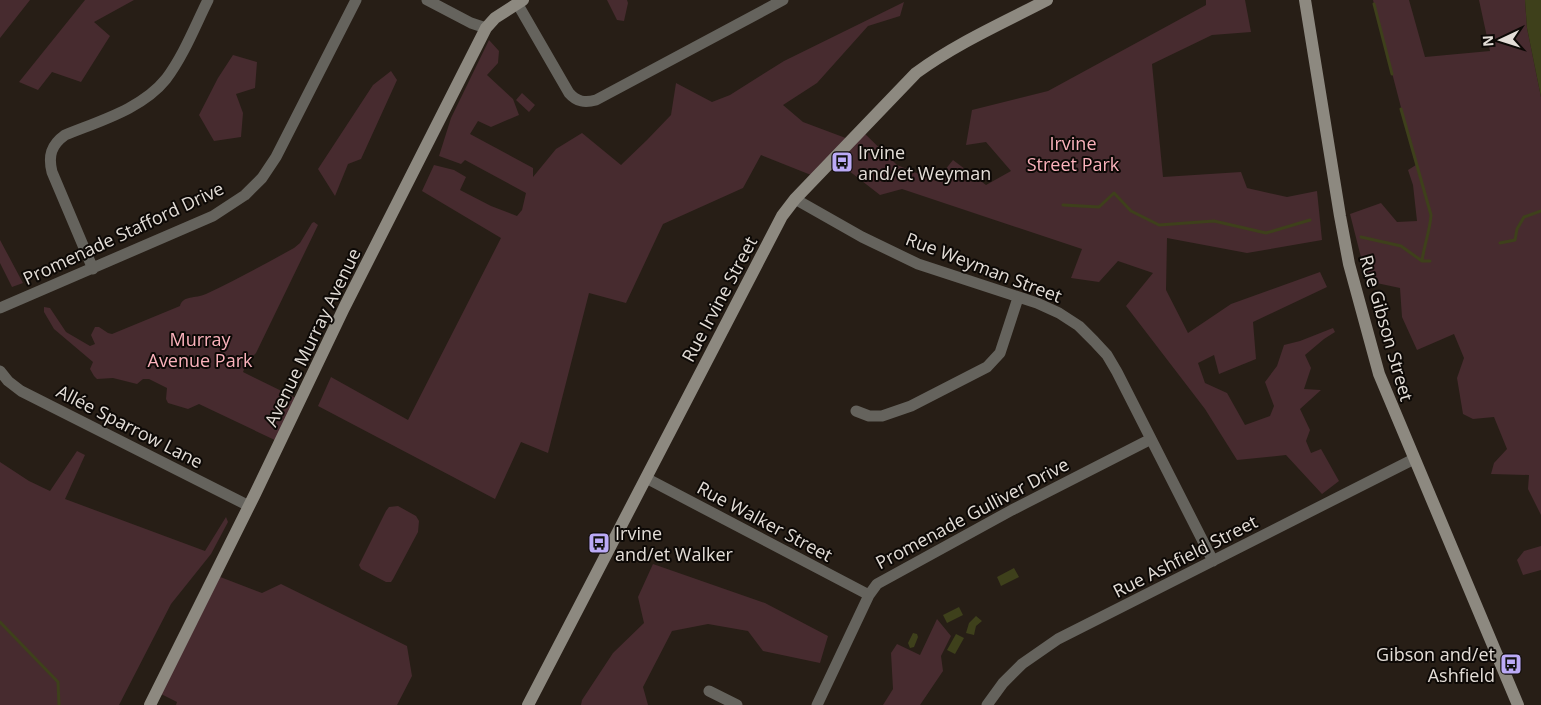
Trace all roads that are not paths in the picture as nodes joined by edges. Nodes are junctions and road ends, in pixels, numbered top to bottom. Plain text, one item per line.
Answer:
1 (208, 0) edge
2 (356, 0) edge
3 (427, 0) edge
4 (783, 0) edge
5 (1048, 0) edge
6 (1305, 0) edge
7 (520, 2) edge
8 (486, 28) junction
9 (795, 199) junction
10 (94, 269) junction
11 (1018, 298) junction
12 (0, 308) edge
13 (0, 371) edge
14 (856, 411) dead end
15 (1151, 439) junction
16 (1414, 459) junction
17 (646, 478) junction
18 (249, 506) junction
19 (1213, 561) junction
20 (869, 595) junction
21 (708, 692) dead end
22 (150, 705) edge
23 (528, 705) edge
24 (737, 705) edge
25 (817, 705) edge
26 (987, 705) edge
27 (1518, 705) edge

1 - 10 street
2 - 10 street, Promenade Stafford Drive
3 - 8 street
4 - 7 street
5 - 9 street, Rue Irvine Street
6 - 16 street, Rue Gibson Street
7 - 8 street, Avenue Murray Avenue
8 - 18 street, Avenue Murray Avenue
9 - 11 street, Rue Weyman Street
9 - 17 street, Rue Irvine Street
10 - 12 street, Promenade Stafford Drive
11 - 14 street
11 - 15 street, Rue Weyman Street
13 - 18 street, Allée Sparrow Lane
15 - 19 street, Rue Weyman Street
15 - 20 street, Promenade Gulliver Drive
16 - 19 street, Rue Ashfield Street
16 - 27 street, Rue Gibson Street
17 - 20 street, Rue Walker Street
17 - 23 street, Rue Irvine Street
18 - 22 street, Avenue Murray Avenue
19 - 26 street, Rue Ashfield Street
20 - 25 street, Promenade Gulliver Drive
21 - 24 street

